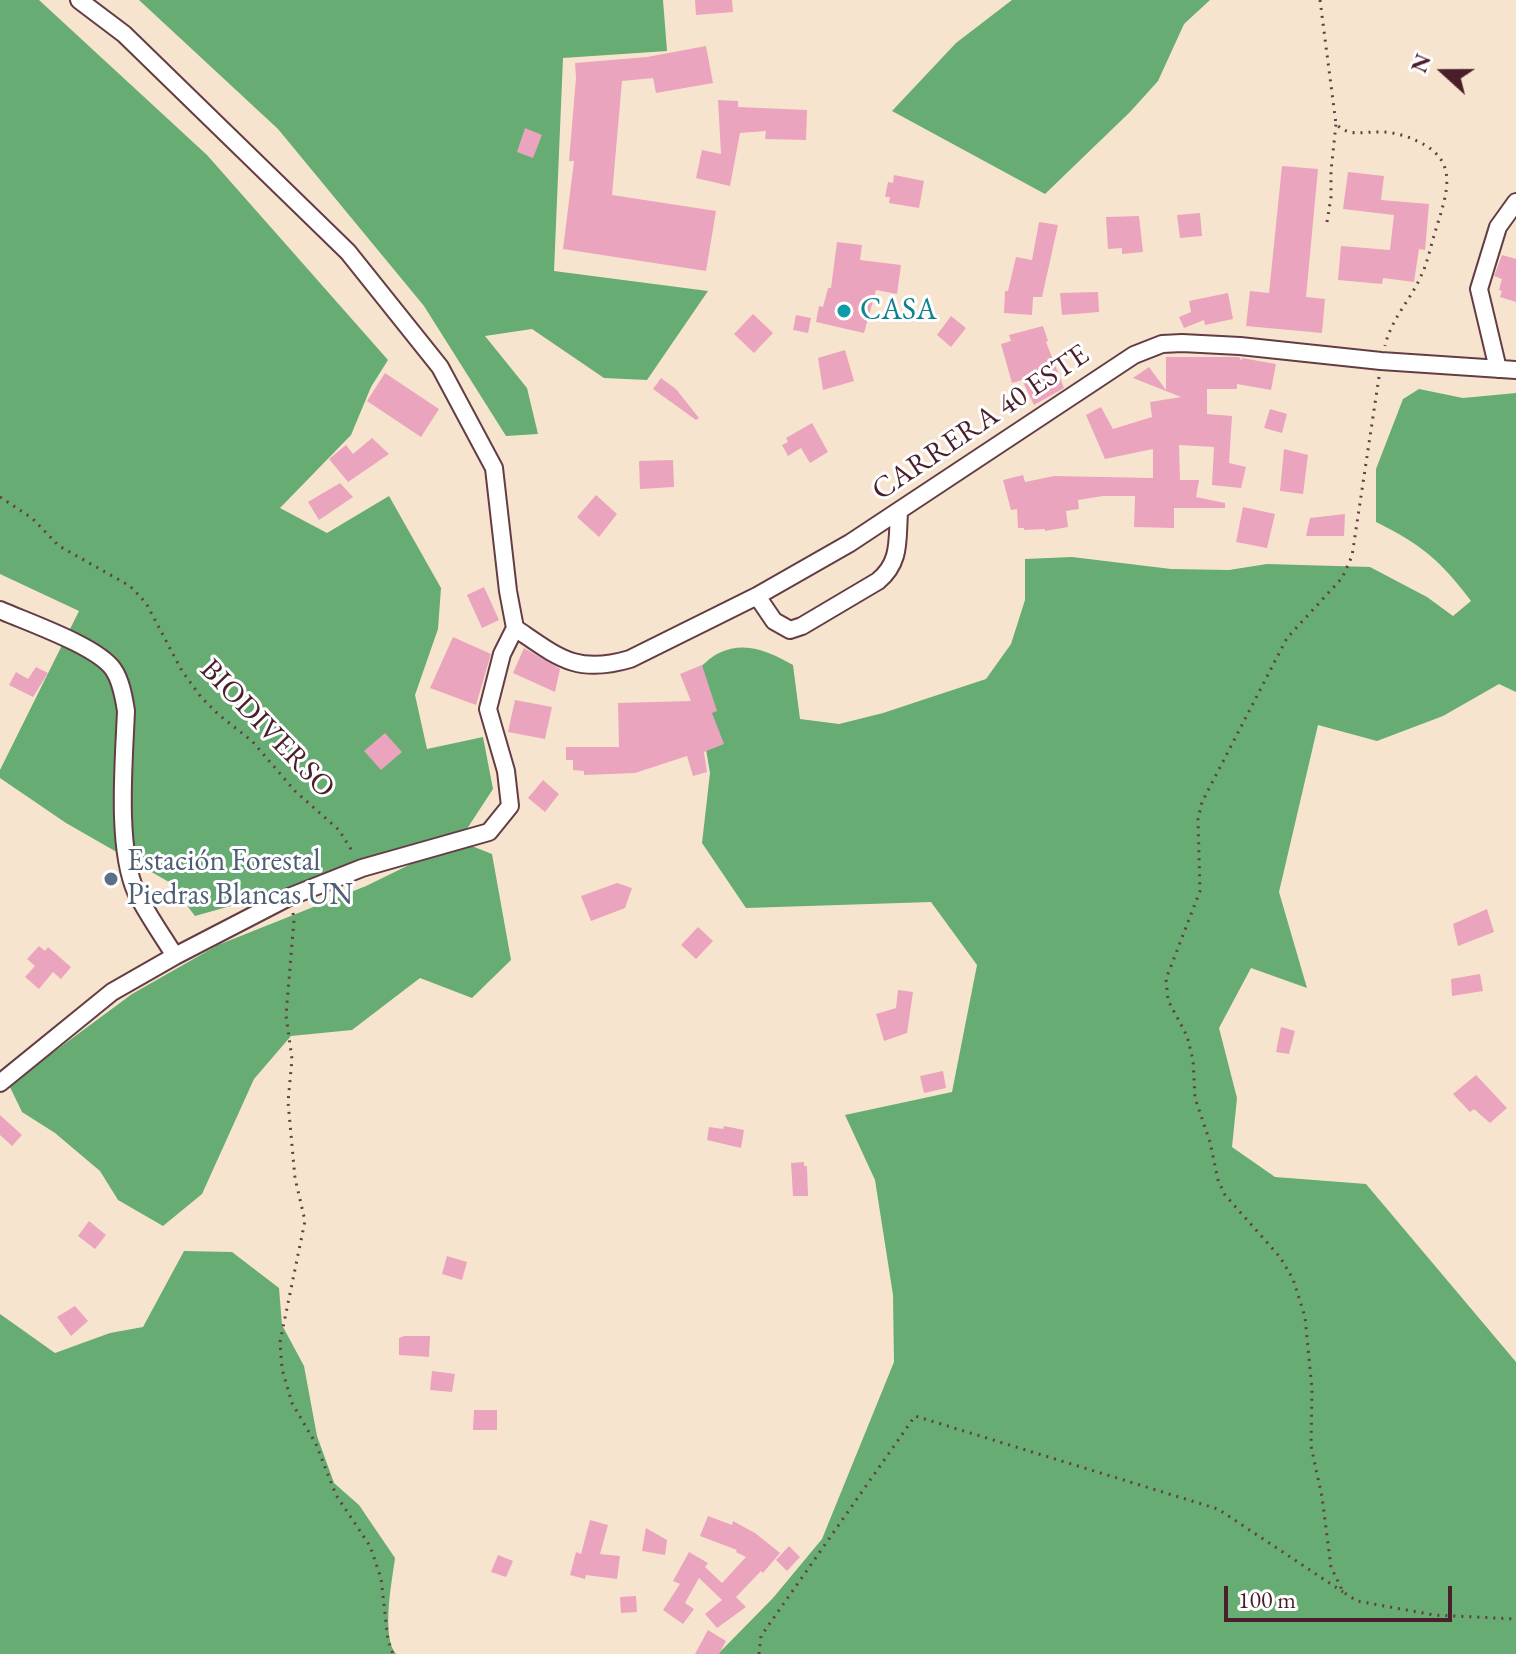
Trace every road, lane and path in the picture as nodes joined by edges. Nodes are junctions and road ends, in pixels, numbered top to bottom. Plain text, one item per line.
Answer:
1 (79, 0) edge
2 (1320, 0) edge
3 (1336, 124) junction
4 (1516, 202) edge
5 (1327, 222) dead end
6 (1381, 361) junction
7 (1498, 369) junction
8 (1516, 370) edge
9 (0, 497) edge
10 (899, 513) junction
11 (757, 596) junction
12 (0, 610) edge
13 (515, 628) junction
14 (362, 868) junction
15 (289, 897) junction
16 (175, 956) junction
17 (0, 1083) edge
18 (1343, 1592) junction
19 (1516, 1619) edge
20 (393, 1654) edge
21 (759, 1654) edge

1 - 13 street
2 - 3 path
3 - 5 path
3 - 6 path
4 - 7 street
6 - 7 street, CARRERA 40 ESTE
6 - 10 street, CARRERA 40 ESTE
6 - 18 path
7 - 8 street, CARRERA 40 ESTE
9 - 14 path, BIODIVERSO
10 - 11 street, CARRERA 40 ESTE
10 - 11 street
11 - 13 street, CARRERA 40 ESTE
12 - 16 street
13 - 14 street
14 - 15 street
15 - 16 street
15 - 20 path
16 - 17 street
18 - 19 path
18 - 21 path

